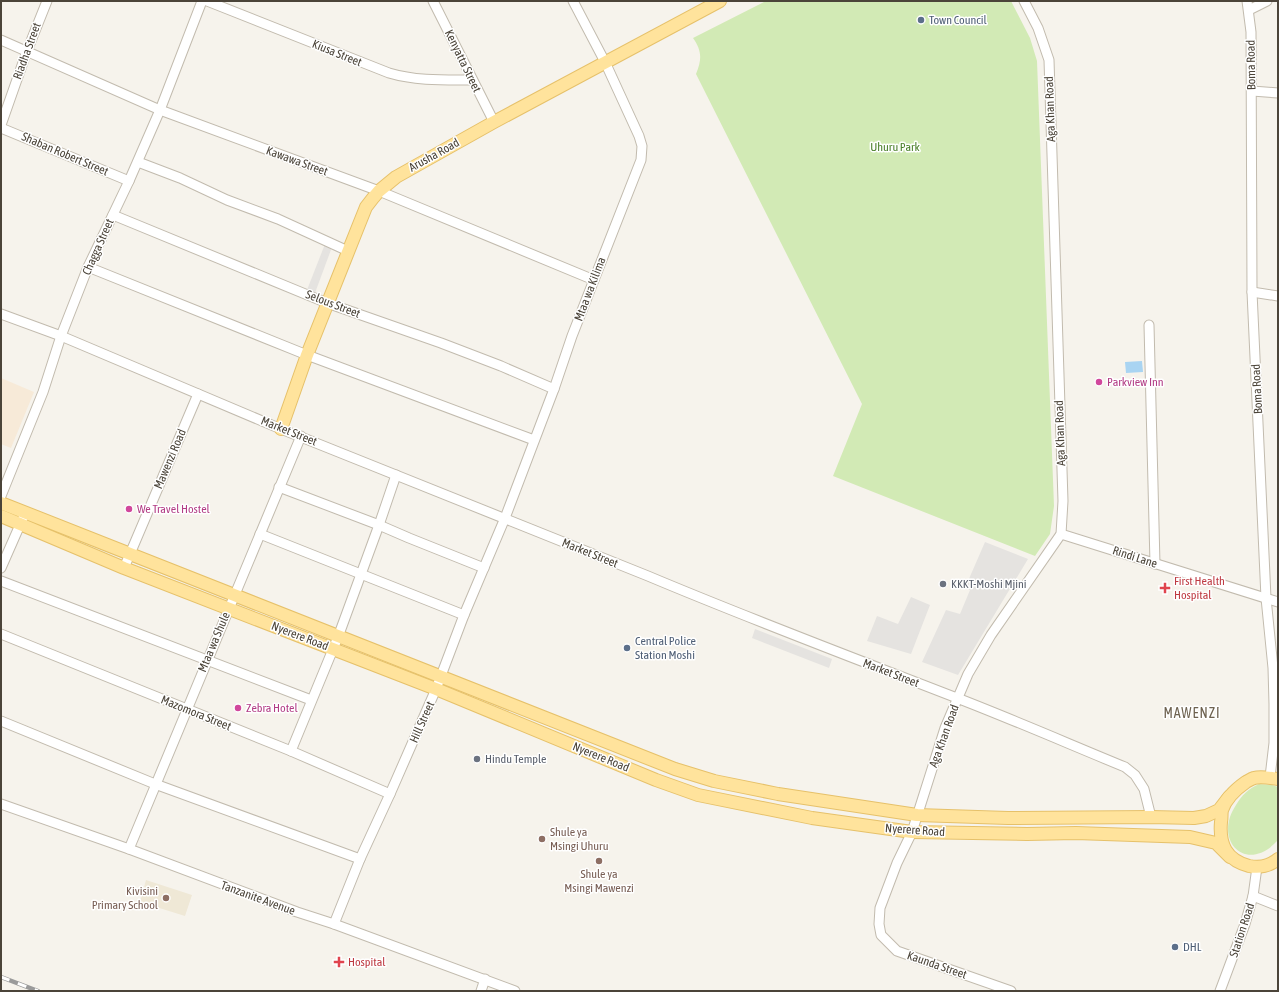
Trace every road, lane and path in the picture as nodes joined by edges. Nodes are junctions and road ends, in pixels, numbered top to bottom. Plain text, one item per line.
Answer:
1 (47, 1) edge
2 (202, 1) edge
3 (207, 1) edge
4 (433, 1) edge
5 (573, 1) edge
6 (720, 1) edge
7 (1024, 1) edge
8 (1267, 1) edge
9 (1248, 5) edge
10 (1, 40) edge
11 (27, 51) junction
12 (605, 62) junction
13 (472, 80) junction
14 (1252, 91) junction
15 (1278, 93) edge
16 (160, 110) junction
17 (494, 122) junction
18 (1, 126) edge
19 (138, 162) junction
20 (129, 181) junction
21 (379, 191) junction
22 (113, 215) junction
23 (348, 251) junction
24 (88, 268) junction
25 (594, 280) junction
26 (1252, 292) junction
27 (1278, 296) edge
28 (327, 303) junction
29 (1, 314) edge
30 (1149, 325) dead end
31 (61, 336) junction
32 (307, 355) junction
33 (554, 389) junction
34 (198, 394) junction
35 (281, 429) junction
36 (301, 436) junction
37 (534, 440) junction
38 (396, 474) junction
39 (279, 487) junction
40 (1, 496) edge
41 (1, 504) edge
42 (1, 516) edge
43 (22, 518) junction
44 (505, 518) junction
45 (379, 525) junction
46 (260, 534) junction
47 (1060, 534) junction
48 (129, 555) junction
49 (1155, 564) junction
50 (1, 568) edge
51 (124, 568) junction
52 (484, 568) junction
53 (360, 574) junction
54 (1, 581) edge
55 (234, 595) junction
56 (1266, 598) junction
57 (1278, 602) edge
58 (228, 609) junction
59 (464, 615) junction
60 (1, 634) edge
61 (338, 637) junction
62 (333, 649) junction
63 (207, 661) junction
64 (442, 676) junction
65 (436, 689) junction
66 (958, 698) junction
67 (311, 700) junction
68 (187, 709) junction
69 (1, 721) edge
70 (291, 751) junction
71 (1274, 778) edge
72 (156, 784) junction
73 (390, 794) junction
74 (1229, 797) junction
75 (1, 804) edge
76 (917, 816) junction
77 (1151, 817) junction
78 (912, 832) junction
79 (129, 849) junction
80 (1230, 857) junction
81 (360, 858) junction
82 (1278, 859) edge
83 (1257, 867) junction
84 (1253, 896) junction
85 (1278, 906) edge
86 (334, 924) junction
87 (485, 979) junction
88 (993, 988) edge
89 (481, 991) edge
90 (515, 991) edge
91 (1011, 991) edge
92 (1220, 991) edge

1 - 11 street, Riadha Street
2 - 16 street, Chagga Street
3 - 13 street, Kiusa Street
4 - 13 street, Kenyatta Street
5 - 12 street, Mtaa wa Kilima
6 - 12 main road, Arusha Road
7 - 47 street, Aga Khan Road
8 - 9 street
9 - 14 street, Boma Road
10 - 11 street, Kawawa Street
11 - 16 street, Kawawa Street
11 - 18 street, Riadha Street
12 - 17 main road, Arusha Road
12 - 25 street, Mtaa wa Kilima
13 - 17 street, Kenyatta Street
14 - 15 street
14 - 26 street, Boma Road
16 - 19 street, Chagga Street
16 - 21 street, Kawawa Street
17 - 21 main road, Arusha Road
18 - 20 street, Shaban Robert Street
19 - 20 street, Chagga Street
19 - 23 street
20 - 22 street, Chagga Street
21 - 23 main road, Arusha Road
21 - 25 street, Kawawa Street
22 - 24 street, Chagga Street
22 - 28 street, Selous Street
23 - 28 main road, Arusha Road
24 - 31 street, Chagga Street
24 - 32 street
25 - 33 street, Mtaa wa Kilima
26 - 27 street
26 - 56 street, Boma Road
28 - 32 main road, Arusha Road
28 - 33 street, Selous Street
29 - 31 street, Market Street
30 - 49 street
31 - 34 street, Market Street
31 - 40 street, Chagga Street
32 - 35 main road, Arusha Road
32 - 37 street
33 - 37 street, Mtaa wa Kilima
34 - 35 street, Market Street
34 - 48 street, Mawenzi Road
35 - 36 street, Market Street
36 - 38 street, Market Street
36 - 39 street, Mtaa wa Shule
37 - 44 street, Mtaa wa Kilima
38 - 44 street, Market Street
38 - 45 street
39 - 45 street
39 - 46 street, Mtaa wa Shule
41 - 43 main road, Nyerere Road
42 - 43 main road, Nyerere Road
43 - 48 main road, Nyerere Road
43 - 50 street
43 - 51 main road, Nyerere Road
44 - 52 street, Hill Street
44 - 66 street, Market Street
45 - 52 street
45 - 53 street
46 - 53 street
46 - 55 street, Mtaa wa Shule
47 - 49 street, Rindi Lane
47 - 66 street, Aga Khan Road
48 - 51 street, Mawenzi Road
48 - 55 main road, Nyerere Road
49 - 56 street, Rindi Lane
51 - 58 main road, Nyerere Road
52 - 59 street, Hill Street
53 - 59 street
53 - 61 street
54 - 63 street
55 - 58 street, Mtaa wa Shule
55 - 61 main road, Nyerere Road
56 - 57 street, Rindi Lane
56 - 71 street, Boma Road
58 - 62 main road, Nyerere Road
58 - 63 street, Mtaa wa Shule
59 - 64 street, Hill Street
60 - 68 street, Mazomora Street
61 - 62 street
61 - 64 main road, Nyerere Road
62 - 65 main road, Nyerere Road
62 - 67 street
63 - 67 street
63 - 68 street, Mtaa wa Shule
64 - 65 street, Hill Street
64 - 76 main road, Nyerere Road
65 - 73 street, Hill Street
65 - 78 main road, Nyerere Road
66 - 76 street, Aga Khan Road
66 - 77 street, Market Street
67 - 70 street
68 - 70 street, Mazomora Street
68 - 72 street, Mtaa wa Shule
69 - 72 street
70 - 73 street, Mazomora Street
71 - 74 main road, Nyerere Road
72 - 79 street, Mtaa wa Shule
72 - 81 street
73 - 81 street, Hill Street
74 - 77 main road, Nyerere Road
74 - 80 main road
75 - 79 street, Tanzanite Avenue
76 - 77 main road, Nyerere Road
76 - 78 street, Aga Khan Road
78 - 80 main road, Nyerere Road
78 - 88 street, Kaunda Street
79 - 86 street, Tanzanite Avenue
80 - 83 main road
81 - 86 street, Hill Street
82 - 83 main road
83 - 84 street, Station Road
84 - 85 street
84 - 92 street, Station Road
86 - 87 street, Tanzanite Avenue
87 - 89 street
87 - 90 street, Tanzanite Avenue
88 - 91 street, Kaunda Street

